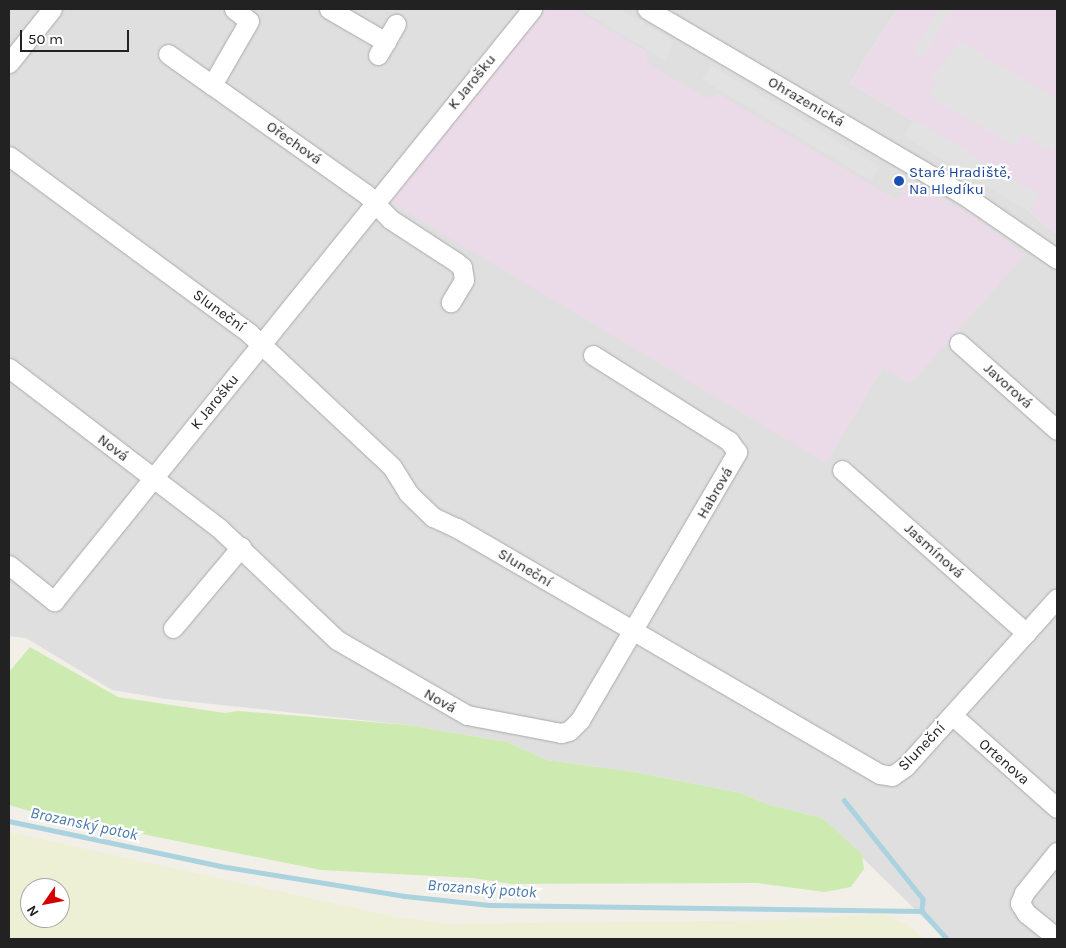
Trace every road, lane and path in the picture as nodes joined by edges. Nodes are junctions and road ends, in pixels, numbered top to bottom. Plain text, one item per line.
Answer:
1 (52, 9) edge
2 (234, 9) edge
3 (329, 9) edge
4 (532, 9) edge
5 (647, 9) edge
6 (253, 15) edge
7 (396, 24) dead end
8 (168, 54) dead end
9 (9, 64) edge
10 (212, 85) junction
11 (9, 156) edge
12 (375, 203) junction
13 (1057, 258) edge
14 (451, 302) dead end
15 (959, 343) dead end
16 (261, 344) junction
17 (593, 355) dead end
18 (9, 368) edge
19 (1057, 430) edge
20 (842, 470) dead end
21 (153, 478) junction
22 (241, 547) junction
23 (9, 565) edge
24 (1057, 598) edge
25 (173, 628) dead end
26 (633, 632) junction
27 (1026, 633) junction
28 (952, 715) junction
29 (1057, 808) edge
30 (1057, 852) edge
31 (1057, 938) edge

1 - 9 street
2 - 6 street
3 - 7 street
4 - 12 street, K Jarošku
5 - 13 street, Ohrazenická
6 - 10 street
8 - 10 street, Ořechová
10 - 12 street, Ořechová
11 - 16 street, Sluneční
12 - 14 street
12 - 16 street, K Jarošku
15 - 19 street, Javorová
16 - 21 street, K Jarošku
16 - 26 street, Sluneční
17 - 26 street, Habrová
18 - 21 street, Nová
20 - 27 street, Jasmínová
21 - 22 street, Nová
21 - 23 street, K Jarošku
22 - 25 street
22 - 26 street, Nová
24 - 27 street, Sluneční
26 - 28 street, Sluneční
27 - 28 street, Sluneční
28 - 29 street, Ortenova
30 - 31 street

